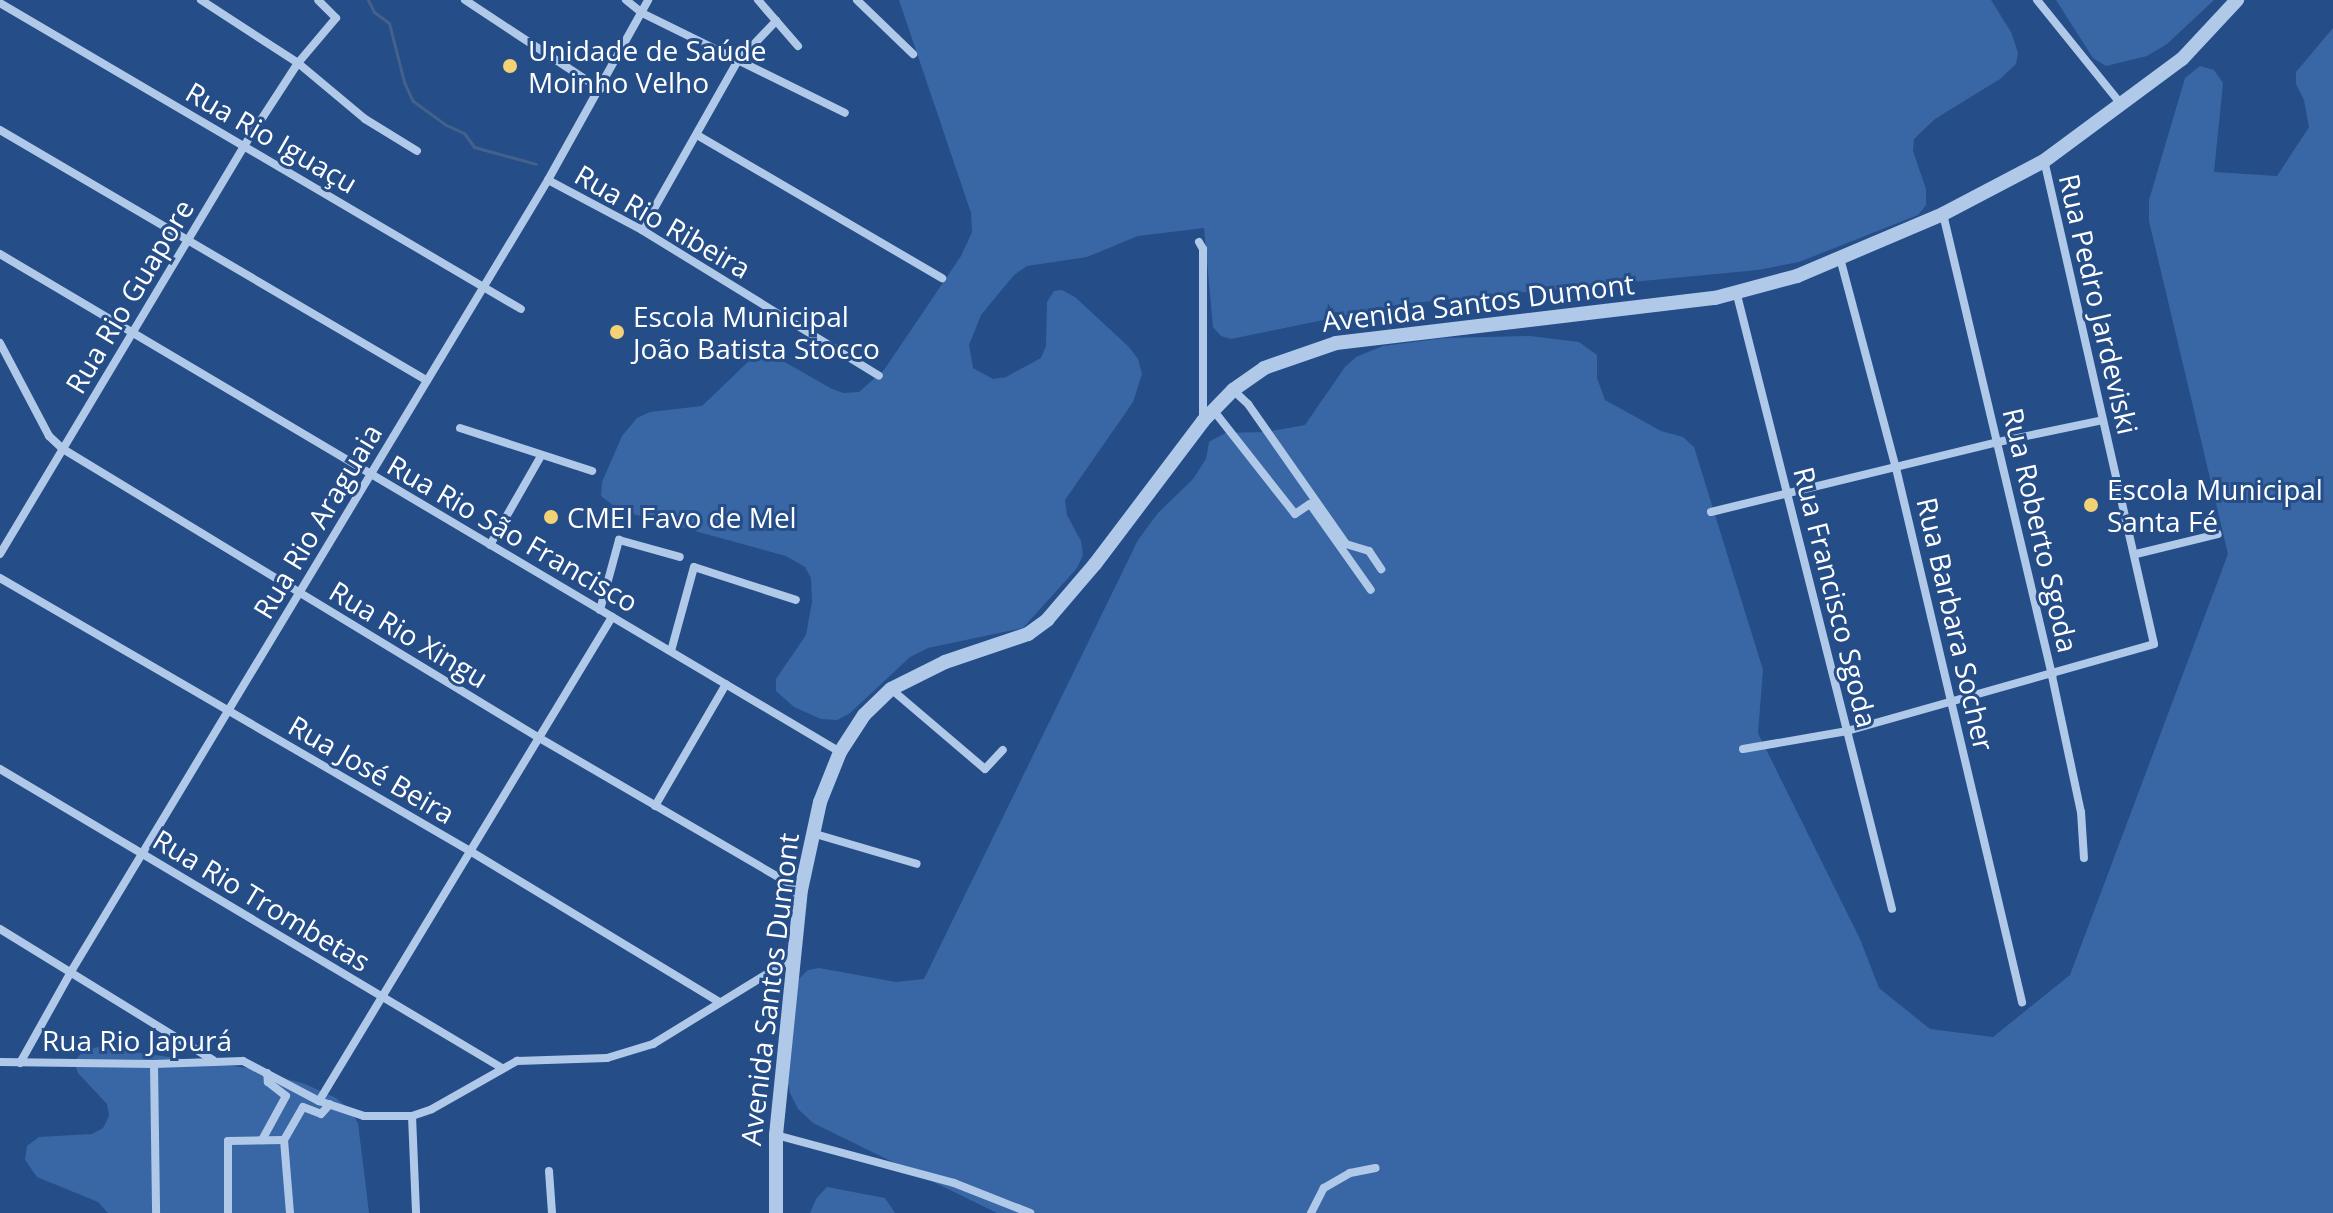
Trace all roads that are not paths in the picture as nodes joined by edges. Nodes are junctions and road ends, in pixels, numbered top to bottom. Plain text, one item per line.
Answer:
1 (201, 0) edge
2 (318, 0) edge
3 (465, 0) edge
4 (626, 0) edge
5 (648, 0) edge
6 (758, 0) edge
7 (857, 0) edge
8 (2037, 0) edge
9 (2237, 0) edge
10 (0, 3) edge
11 (642, 13) junction
12 (776, 21) junction
13 (798, 46) dead end
14 (913, 54) dead end
15 (737, 62) junction
16 (298, 63) junction
17 (600, 89) junction
18 (2121, 104) junction
19 (845, 113) dead end
20 (0, 130) edge
21 (697, 135) junction
22 (244, 146) junction
23 (417, 151) dead end
24 (2044, 161) junction
25 (548, 180) junction
26 (1943, 214) junction
27 (642, 230) junction
28 (188, 240) junction
29 (1199, 242) dead end
30 (0, 254) edge
31 (1840, 258) junction
32 (942, 278) dead end
33 (484, 286) junction
34 (1737, 295) junction
35 (521, 309) dead end
36 (133, 333) junction
37 (0, 343) edge
38 (879, 376) dead end
39 (427, 381) junction
40 (1233, 390) junction
41 (1208, 416) junction
42 (2103, 420) junction
43 (460, 428) dead end
44 (1998, 442) junction
45 (63, 449) junction
46 (541, 456) junction
47 (1896, 468) junction
48 (592, 471) dead end
49 (370, 475) junction
50 (1788, 495) junction
51 (1711, 512) dead end
52 (2218, 534) dead end
53 (490, 545) junction
54 (0, 554) edge
55 (2136, 554) junction
56 (680, 557) dead end
57 (1381, 569) dead end
58 (0, 578) edge
59 (1371, 590) dead end
60 (299, 593) junction
61 (796, 600) dead end
62 (600, 610) junction
63 (612, 617) junction
64 (671, 651) junction
65 (2052, 676) junction
66 (726, 684) junction
67 (891, 689) junction
68 (1952, 704) junction
69 (228, 710) junction
70 (1847, 731) junction
71 (536, 736) junction
72 (1743, 749) dead end
73 (1003, 750) dead end
74 (840, 752) junction
75 (0, 769) edge
76 (655, 806) junction
77 (812, 833) junction
78 (470, 851) junction
79 (143, 853) junction
80 (2084, 858) dead end
81 (917, 864) dead end
82 (801, 890) junction
83 (1892, 909) dead end
84 (0, 929) edge
85 (796, 956) junction
86 (72, 970) junction
87 (379, 996) junction
88 (719, 1002) junction
89 (2022, 1002) dead end
90 (213, 1060) junction
91 (0, 1062) edge
92 (20, 1063) junction
93 (154, 1064) junction
94 (502, 1068) junction
95 (267, 1073) junction
96 (286, 1096) junction
97 (319, 1101) junction
98 (330, 1104) junction
99 (303, 1107) junction
100 (412, 1116) junction
101 (776, 1135) junction
102 (262, 1140) junction
103 (284, 1140) junction
104 (1376, 1168) dead end
105 (549, 1171) dead end
106 (156, 1213) edge
107 (228, 1213) edge
108 (290, 1213) edge
109 (416, 1213) edge
110 (552, 1213) edge
111 (776, 1213) edge
112 (1030, 1213) edge
113 (1311, 1213) edge

1 - 16 street
2 - 16 street, Rua Rio Guapore
3 - 17 street
4 - 11 street
5 - 11 street, Rua Rio Araguaia
6 - 12 street
7 - 14 street
8 - 18 street
9 - 18 street, Avenida Santos Dumont
10 - 22 street, Rua Rio Iguaçu
11 - 15 street
11 - 17 street, Rua Rio Araguaia
12 - 13 street
12 - 15 street
15 - 19 street
15 - 21 street
16 - 22 street, Rua Rio Guapore
16 - 23 street
17 - 25 street, Rua Rio Araguaia
18 - 24 street, Avenida Santos Dumont
20 - 28 street
21 - 27 street
21 - 32 street
22 - 28 street, Rua Rio Guapore
22 - 33 street, Rua Rio Iguaçu
24 - 26 street, Avenida Santos Dumont
24 - 42 street, Rua Pedro Jardeviski
25 - 27 street, Rua Rio Ribeira
25 - 33 street, Rua Rio Araguaia
26 - 31 street, Avenida Santos Dumont
26 - 44 street, Rua Roberto Sgoda
27 - 38 street, Rua Rio Ribeira
28 - 36 street, Rua Rio Guapore
28 - 39 street
29 - 41 street
30 - 36 street, Rua Rio São Francisco
31 - 34 street, Avenida Santos Dumont
31 - 47 street, Rua Barbara Socher
33 - 35 street, Rua Rio Iguaçu
33 - 39 street, Rua Rio Araguaia
34 - 40 street, Avenida Santos Dumont
34 - 50 street, Rua Francisco Sgoda
36 - 45 street, Rua Rio Guapore
36 - 49 street, Rua Rio São Francisco
37 - 45 street, Rua Rio Xingu
39 - 49 street, Rua Rio Araguaia
40 - 41 street, Avenida Santos Dumont
40 - 57 street
41 - 59 street
41 - 67 street, Avenida Santos Dumont
42 - 44 street
42 - 55 street, Rua Pedro Jardeviski
43 - 46 street
44 - 47 street
44 - 65 street, Rua Roberto Sgoda
45 - 54 street, Rua Rio Guapore
45 - 60 street, Rua Rio Xingu
46 - 48 street
46 - 53 street
47 - 50 street
47 - 68 street, Rua Barbara Socher
49 - 53 street, Rua Rio São Francisco
49 - 60 street, Rua Rio Araguaia
50 - 51 street
50 - 70 street, Rua Francisco Sgoda
52 - 55 street
53 - 62 street, Rua Rio São Francisco
55 - 65 street, Rua Pedro Jardeviski
56 - 62 street
58 - 69 street, Rua José Beira
60 - 69 street, Rua Rio Araguaia
60 - 71 street, Rua Rio Xingu
61 - 64 street
62 - 63 street, Rua Rio São Francisco
63 - 64 street, Rua Rio São Francisco
63 - 71 street
64 - 66 street, Rua Rio São Francisco
65 - 68 street
65 - 80 street, Rua Roberto Sgoda
66 - 74 street, Rua Rio São Francisco
66 - 76 street
67 - 73 street
67 - 74 street, Avenida Santos Dumont
68 - 70 street
68 - 89 street, Rua Barbara Socher
69 - 78 street, Rua José Beira
69 - 79 street, Rua Rio Araguaia
70 - 72 street
70 - 83 street, Rua Francisco Sgoda
71 - 76 street, Rua Rio Xingu
71 - 78 street
74 - 77 street, Avenida Santos Dumont
75 - 79 street, Rua Rio Trombetas
76 - 82 street, Rua Rio Xingu
77 - 81 street
77 - 82 street, Avenida Santos Dumont
78 - 87 street
78 - 88 street, Rua José Beira
79 - 86 street, Rua Rio Araguaia
79 - 87 street, Rua Rio Trombetas
82 - 85 street, Avenida Santos Dumont
84 - 86 street
85 - 88 street, Rua Rio Japurá
85 - 101 street, Avenida Santos Dumont
86 - 90 street
86 - 92 street, Rua Rio Araguaia
87 - 94 street, Rua Rio Trombetas
87 - 97 street
88 - 94 street, Rua Rio Japurá
90 - 93 street, Rua Rio Japurá
90 - 95 street, Rua Rio Japurá
91 - 92 street, Rua Rio Japurá
92 - 93 street, Rua Rio Japurá
93 - 106 street
94 - 100 street, Rua Rio Japurá
95 - 96 street
95 - 97 street, Rua Rio Japurá
96 - 99 street
96 - 102 street
97 - 98 street, Rua Rio Japurá
98 - 99 street
98 - 100 street, Rua Rio Japurá
99 - 103 street
100 - 109 street
101 - 111 street, Avenida Santos Dumont
101 - 112 street
102 - 103 street
102 - 107 street
103 - 108 street
104 - 113 street
105 - 110 street

